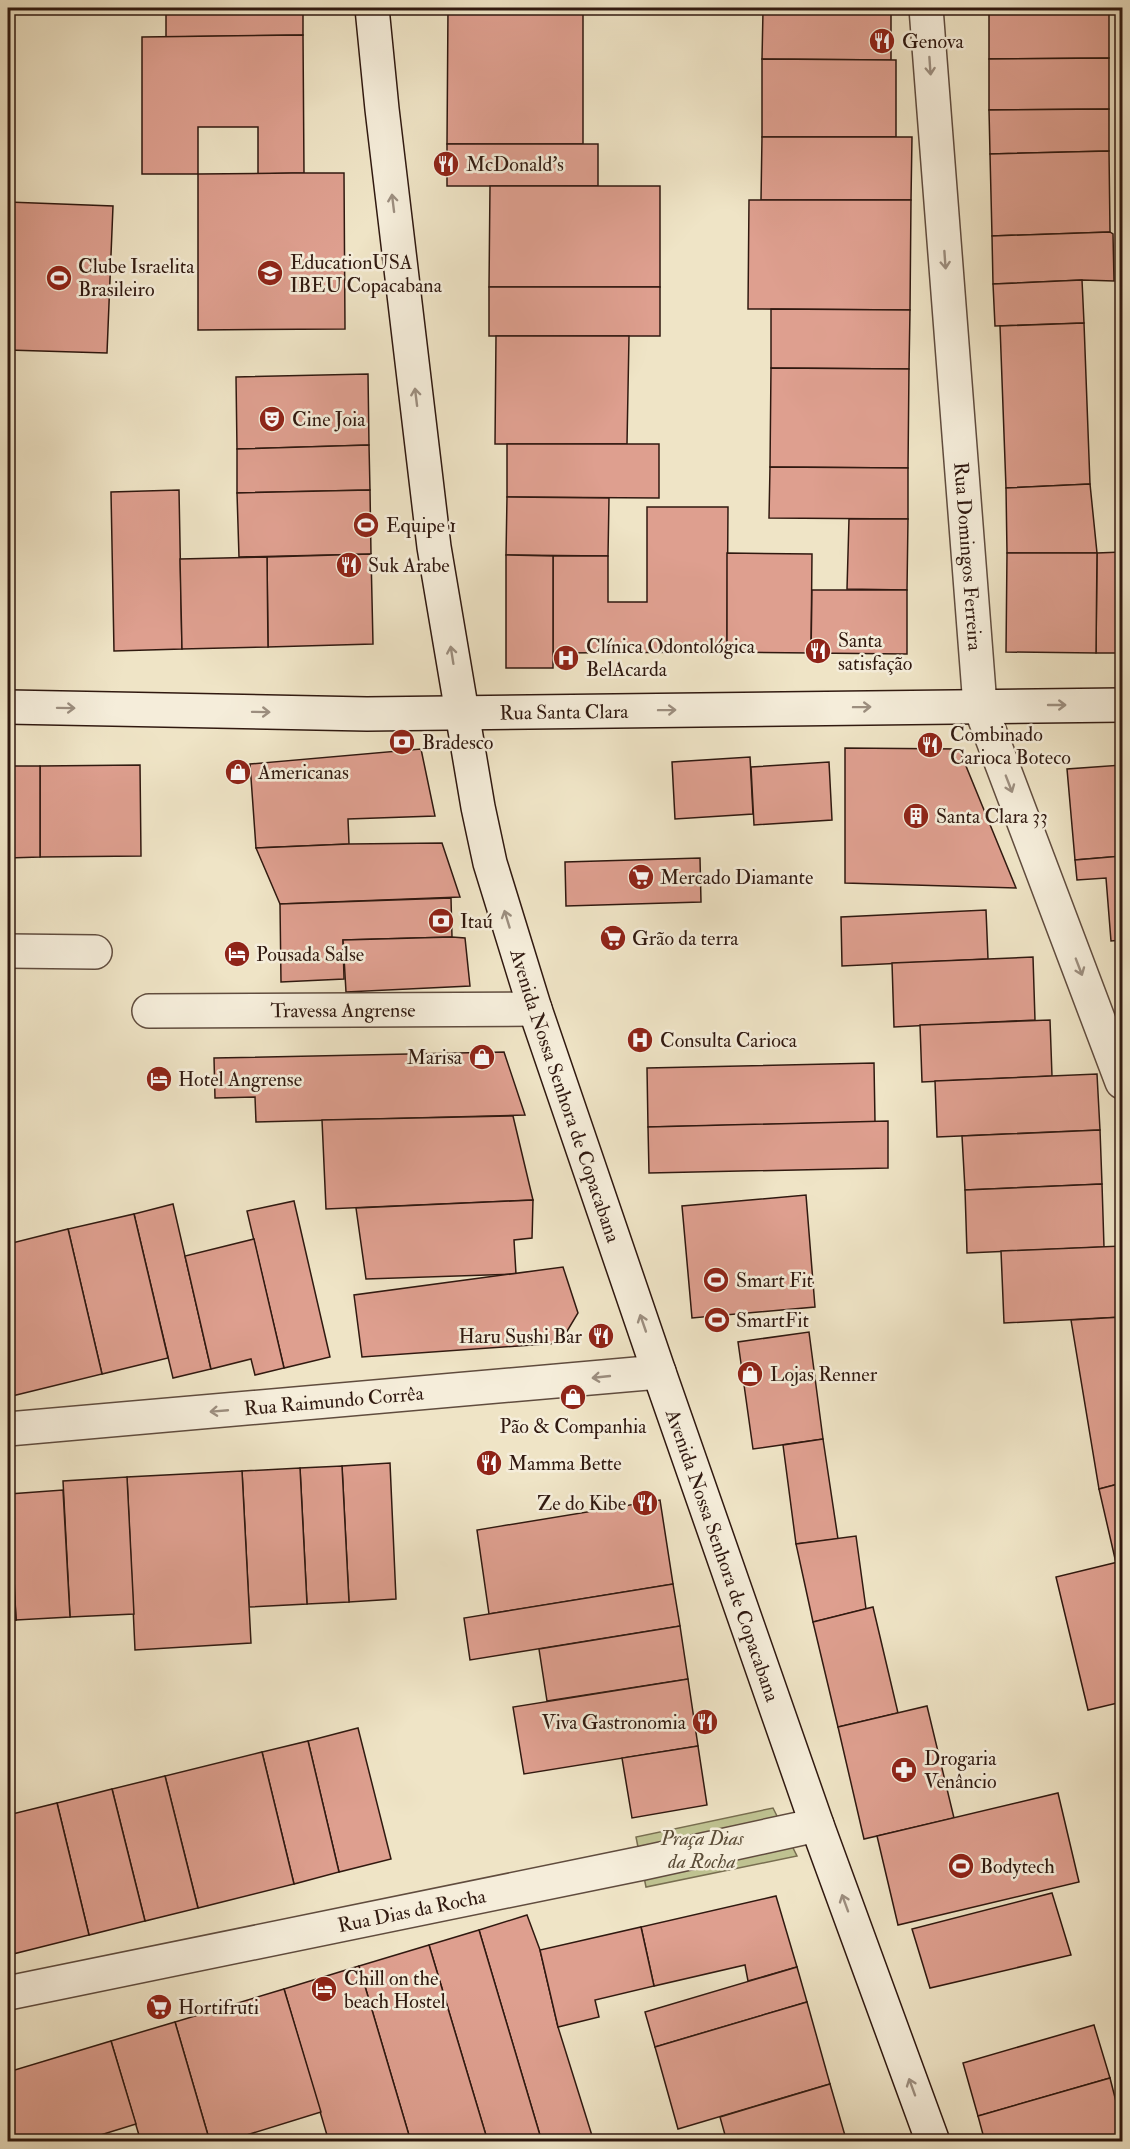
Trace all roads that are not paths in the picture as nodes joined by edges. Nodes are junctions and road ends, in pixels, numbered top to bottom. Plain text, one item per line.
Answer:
1 (372, 8) edge
2 (926, 8) edge
3 (1122, 705) edge
4 (980, 706) junction
5 (8, 707) edge
6 (461, 713) junction
7 (8, 951) edge
8 (94, 952) dead end
9 (536, 1009) junction
10 (149, 1011) dead end
11 (1122, 1082) edge
12 (659, 1372) junction
13 (8, 1429) edge
14 (817, 1825) junction
15 (8, 1993) edge
16 (933, 2142) edge

6 -> 1 main road, Avenida Nossa Senhora de Copacabana
2 -> 4 main road, Rua Domingos Ferreira
4 -> 3 main road, Rua Santa Clara
6 -> 4 main road, Rua Santa Clara
4 -> 11 main road, Rua Domingos Ferreira
5 -> 6 main road, Rua Santa Clara
9 -> 6 main road, Avenida Nossa Senhora de Copacabana
7 - 8 main road
9 - 10 main road, Travessa Angrense
12 -> 9 main road, Avenida Nossa Senhora de Copacabana
12 -> 13 main road, Rua Raimundo Corrêa
12 - 14 main road, Avenida Nossa Senhora de Copacabana
14 - 15 main road, Rua Dias da Rocha
16 -> 14 main road, Avenida Nossa Senhora de Copacabana

